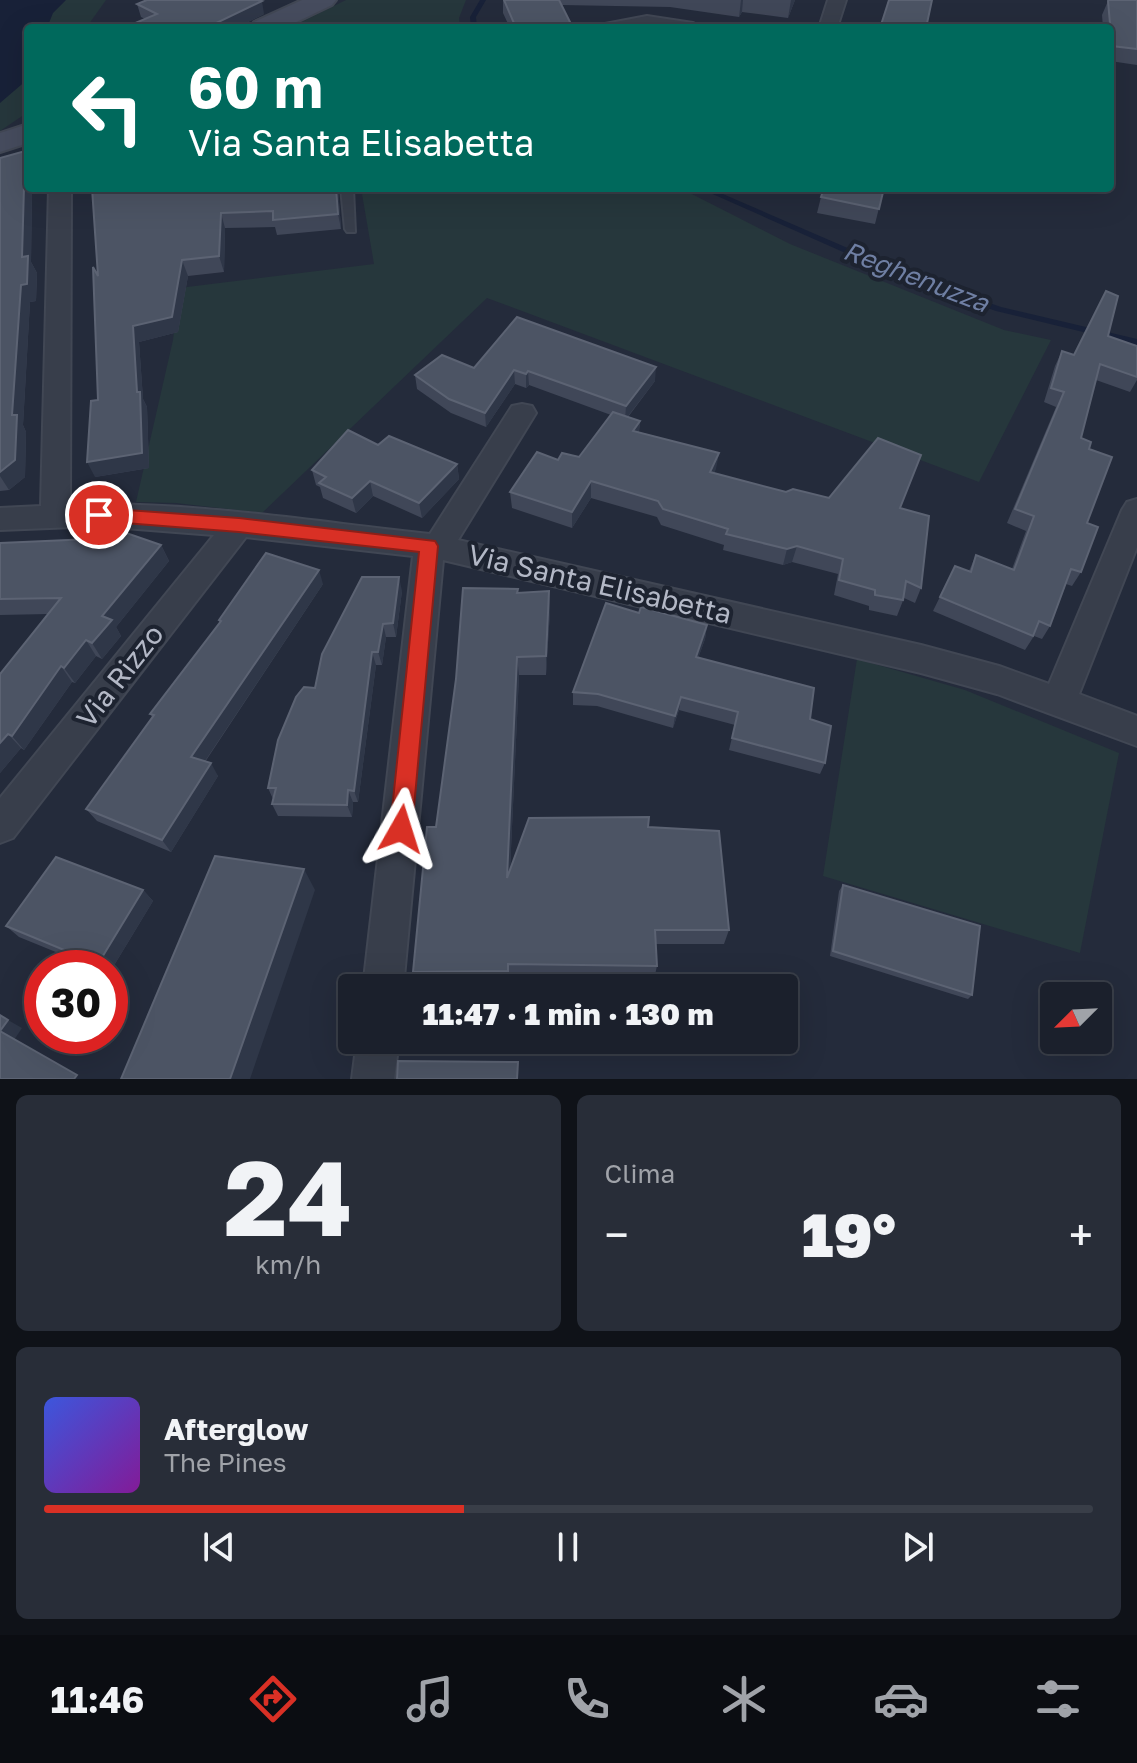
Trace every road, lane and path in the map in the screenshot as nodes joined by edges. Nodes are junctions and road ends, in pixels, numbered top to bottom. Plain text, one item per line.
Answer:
1 (323, 0) edge
2 (837, 0) edge
3 (272, 24) edge
4 (632, 24) edge
5 (667, 24) edge
6 (829, 24) edge
7 (24, 134) edge
8 (0, 143) edge
9 (60, 192) edge
10 (347, 192) edge
11 (351, 229) dead end
12 (522, 413) dead end
13 (1137, 510) edge
14 (55, 516) junction
15 (0, 519) edge
16 (239, 525) junction
17 (434, 546) junction
18 (1059, 701) junction
19 (1137, 731) edge
20 (0, 826) edge
21 (385, 974) edge
22 (376, 1054) edge
23 (373, 1079) edge

1 - 3 street
2 - 6 street
4 - 5 street
7 - 8 street
9 - 14 street
10 - 11 lane
12 - 17 street
13 - 18 street
14 - 15 street, Via Santa Elisabetta
14 - 16 street, Via Santa Elisabetta
16 - 17 street, Via Santa Elisabetta
16 - 20 street, Via Rizzo
17 - 18 street, Via Santa Elisabetta
17 - 21 street
18 - 19 street, Via Santa Elisabetta
22 - 23 street

